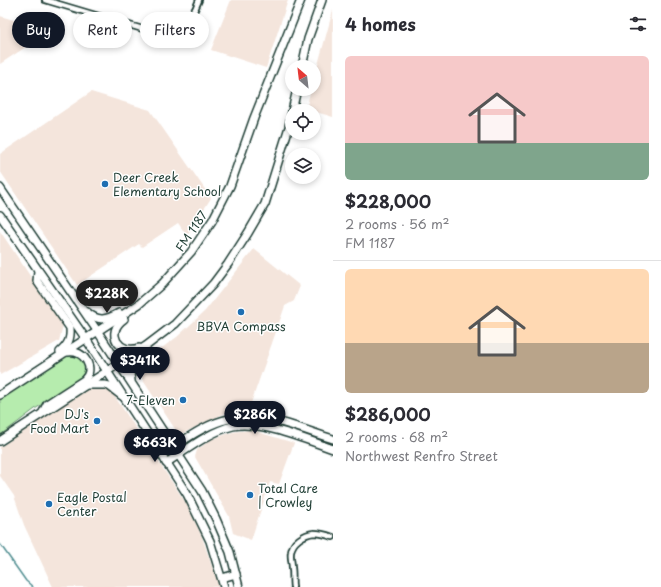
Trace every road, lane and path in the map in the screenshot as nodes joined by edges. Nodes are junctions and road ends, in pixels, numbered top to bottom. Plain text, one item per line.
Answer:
1 (45, 0) edge
2 (199, 0) edge
3 (301, 0) edge
4 (322, 0) edge
5 (304, 60) edge
6 (285, 140) edge
7 (0, 188) edge
8 (0, 215) edge
9 (27, 230) junction
10 (16, 238) junction
11 (191, 252) junction
12 (38, 271) junction
13 (80, 307) junction
14 (127, 312) junction
15 (175, 324) junction
16 (98, 332) junction
17 (86, 339) junction
18 (146, 346) junction
19 (62, 355) junction
20 (118, 364) junction
21 (107, 372) junction
22 (132, 384) junction
23 (86, 385) junction
24 (0, 391) edge
25 (0, 395) edge
26 (124, 397) junction
27 (42, 412) junction
28 (242, 417) junction
29 (244, 425) junction
30 (333, 439) edge
31 (0, 441) edge
32 (174, 447) junction
33 (333, 449) edge
34 (161, 455) junction
35 (179, 455) junction
36 (166, 464) junction
37 (333, 537) edge
38 (236, 574) junction
39 (222, 578) junction
40 (224, 587) edge
41 (239, 587) edge
42 (293, 587) edge

1 - 2 street
3 - 11 main road, FM 1187 / FM 1187
4 - 5 main road
6 - 15 main road
7 - 9 main road
8 - 10 main road
9 - 10 main road
9 - 13 main road
10 - 12 main road
11 - 14 main road, FM 1187 / FM 1187
11 - 18 main road
12 - 17 main road
12 - 24 main road
13 - 14 main road
13 - 16 main road
14 - 16 main road, FM 1187 / FM 1187
15 - 18 main road
15 - 22 main road
16 - 17 main road, FM 1187 / FM 1187
16 - 20 main road
17 - 19 main road, FM 1187 / FM 1187
17 - 21 main road
18 - 20 main road
19 - 25 main road, FM 1187 / FM 1187
19 - 27 main road
20 - 21 main road
20 - 22 main road
21 - 23 main road
21 - 26 main road
22 - 32 main road
23 - 26 main road
23 - 27 main road
26 - 34 main road
27 - 31 main road
28 - 29 main road
28 - 30 main road
28 - 32 main road
29 - 33 main road
29 - 35 main road
32 - 34 main road
32 - 35 main road
34 - 36 main road
35 - 36 main road
35 - 38 main road
36 - 39 main road
37 - 42 street
38 - 39 main road
38 - 41 main road
39 - 40 main road

